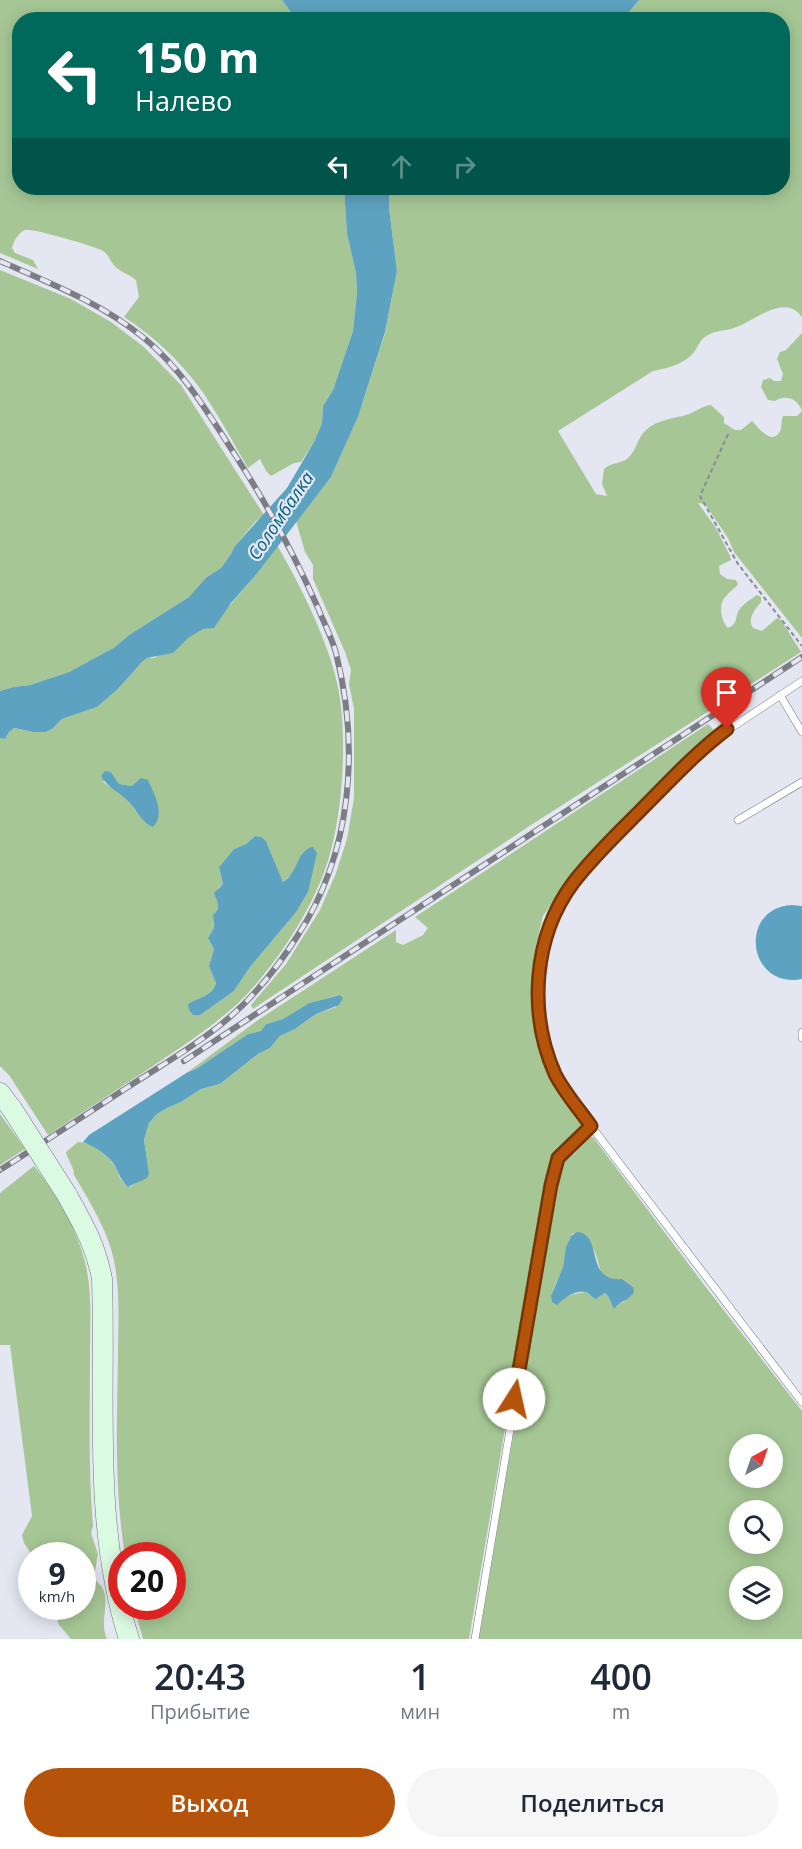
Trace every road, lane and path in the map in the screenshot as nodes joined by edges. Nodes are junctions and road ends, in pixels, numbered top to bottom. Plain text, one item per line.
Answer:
1 (728, 434) dead end
2 (802, 646) edge
3 (802, 681) edge
4 (780, 695) junction
5 (802, 732) edge
6 (802, 782) edge
7 (738, 820) dead end
8 (802, 1032) edge
9 (802, 1038) edge
10 (0, 1093) edge
11 (591, 1126) junction
12 (802, 1402) edge
13 (129, 1639) edge
14 (475, 1639) edge

1 - 2 path
3 - 4 lane
4 - 5 lane
4 - 11 lane
6 - 7 lane
8 - 9 lane
10 - 13 main road, bridge
11 - 12 lane
11 - 14 lane

